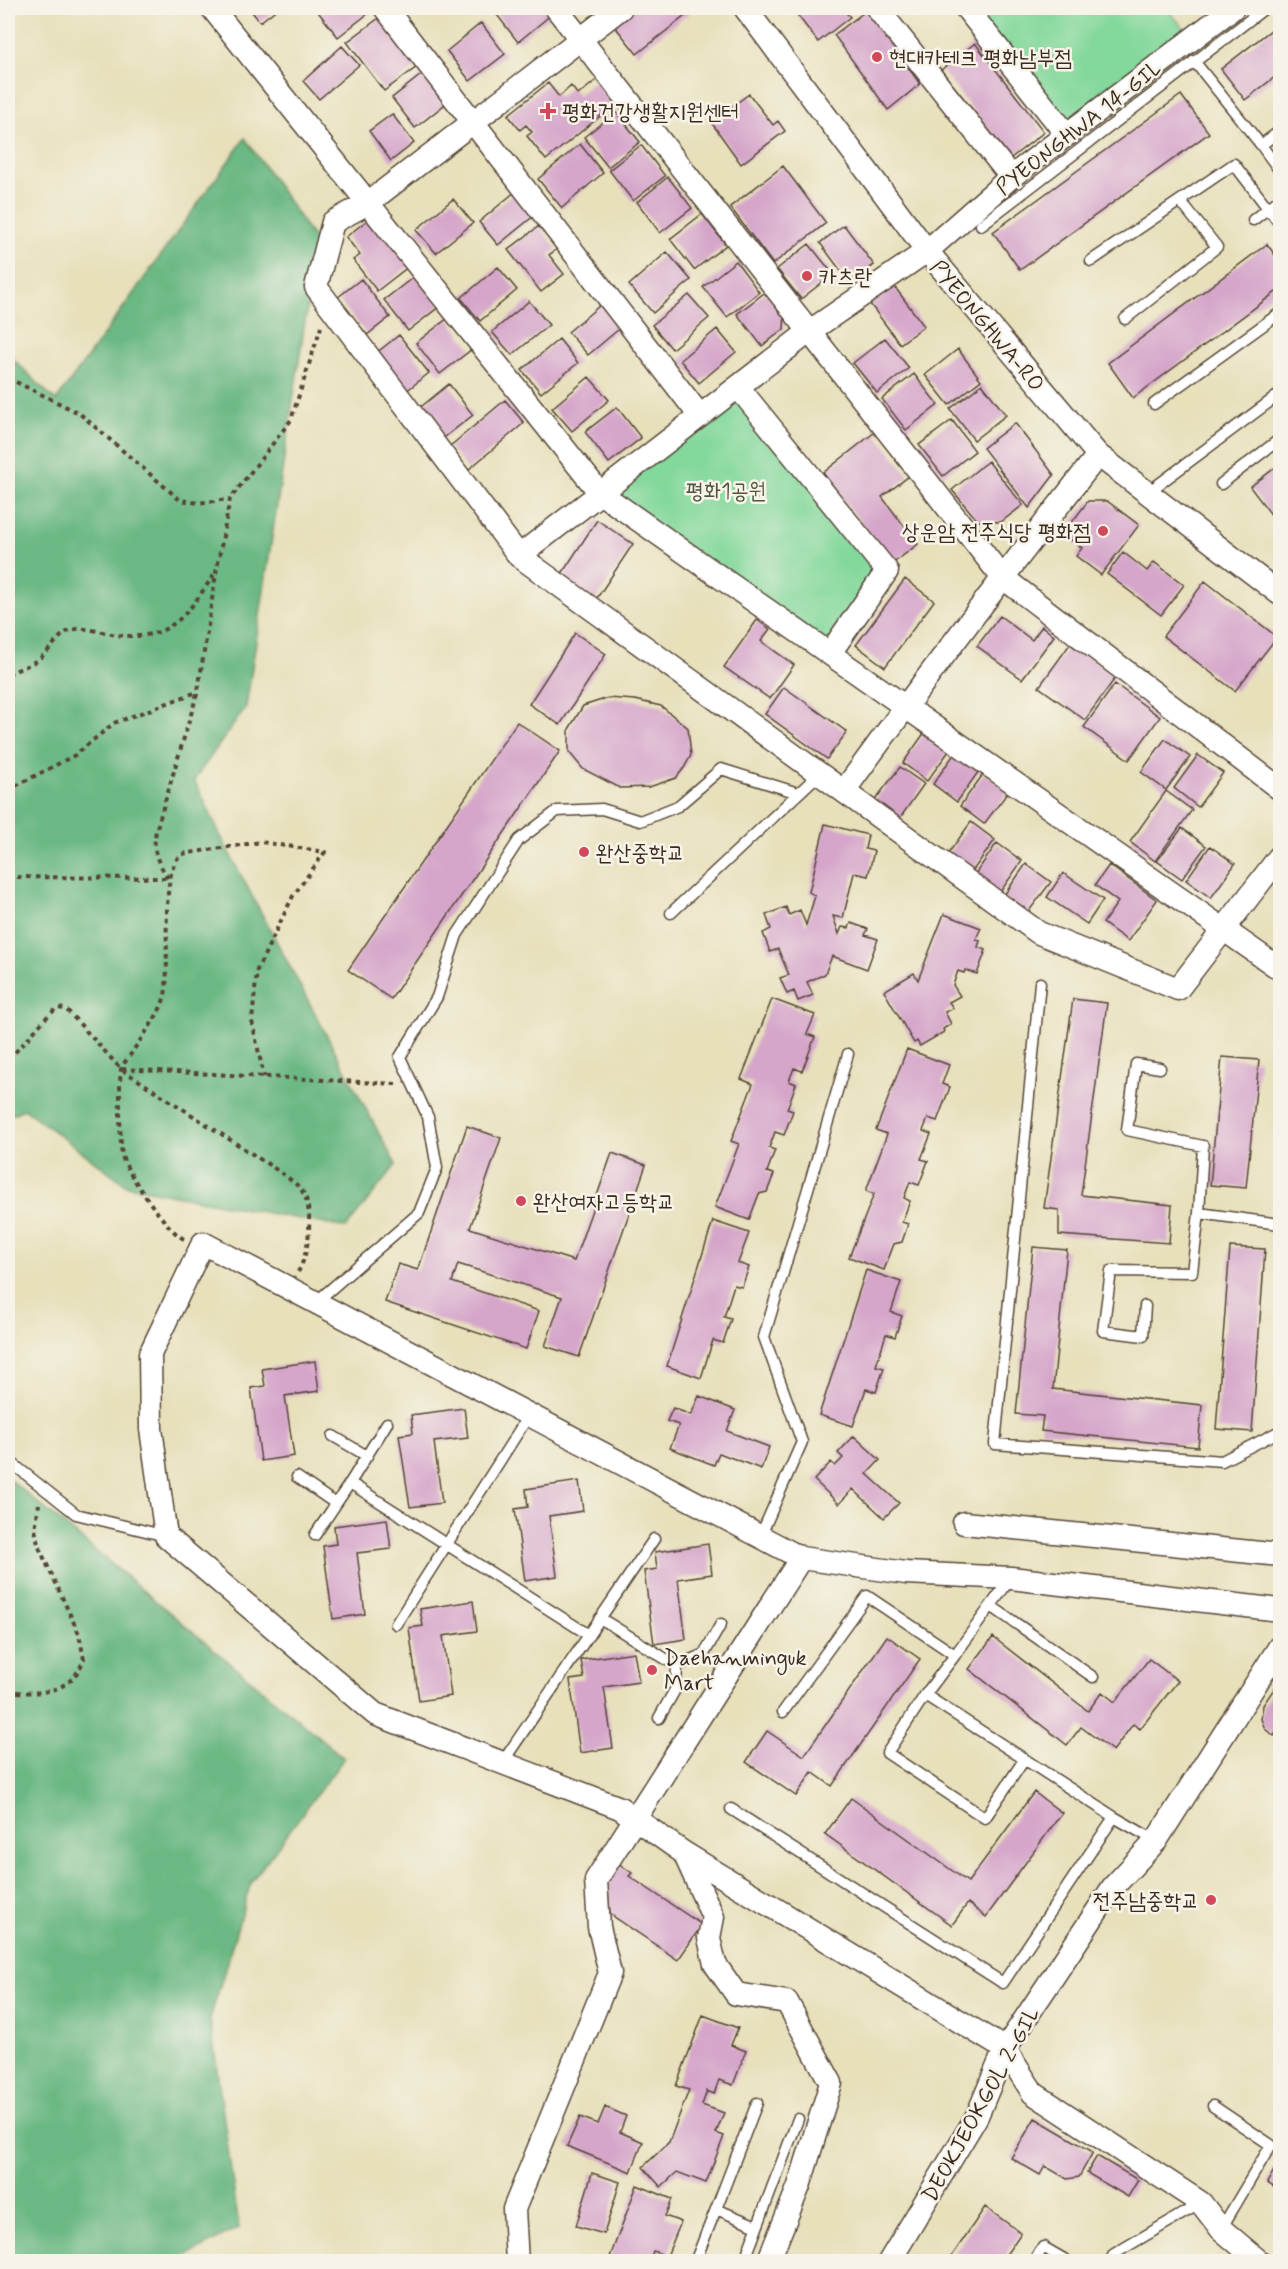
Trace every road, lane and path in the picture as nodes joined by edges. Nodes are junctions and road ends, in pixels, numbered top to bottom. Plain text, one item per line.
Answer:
1 (212, 8) edge
2 (385, 8) edge
3 (556, 8) edge
4 (621, 8) edge
5 (745, 8) edge
6 (877, 8) edge
7 (1233, 8) edge
8 (1265, 8) edge
9 (976, 11) edge
10 (580, 39) junction
11 (1194, 61) junction
12 (473, 122) junction
13 (1281, 131) edge
14 (1067, 135) junction
15 (1261, 145) junction
16 (1281, 171) edge
17 (1011, 177) junction
18 (1281, 199) edge
19 (1180, 201) junction
20 (368, 203) junction
21 (1268, 208) junction
22 (1253, 220) dead end
23 (1281, 224) edge
24 (981, 225) dead end
25 (927, 251) junction
26 (1091, 261) dead end
27 (326, 300) junction
28 (1281, 313) edge
29 (1125, 319) dead end
30 (810, 331) junction
31 (8, 378) edge
32 (738, 387) junction
33 (1281, 394) edge
34 (1154, 405) dead end
35 (700, 416) junction
36 (1281, 439) edge
37 (1098, 455) junction
38 (1221, 484) dead end
39 (600, 493) junction
40 (1147, 493) junction
41 (230, 499) junction
42 (519, 555) junction
43 (216, 573) junction
44 (1002, 577) junction
45 (1281, 594) edge
46 (830, 653) junction
47 (8, 675) edge
48 (198, 692) junction
49 (905, 706) junction
50 (819, 774) junction
51 (1281, 789) edge
52 (8, 790) edge
53 (844, 791) junction
54 (798, 793) junction
55 (1281, 856) edge
56 (8, 877) edge
57 (169, 878) junction
58 (671, 913) dead end
59 (1224, 930) junction
60 (1281, 969) edge
61 (1040, 983) dead end
62 (848, 1054) dead end
63 (8, 1058) edge
64 (1160, 1068) dead end
65 (121, 1069) junction
66 (264, 1077) junction
67 (413, 1085) junction
68 (1199, 1213) junction
69 (1281, 1224) edge
70 (203, 1243) junction
71 (287, 1287) junction
72 (316, 1302) junction
73 (1145, 1306) dead end
74 (529, 1415) junction
75 (387, 1423) dead end
76 (1281, 1431) edge
77 (333, 1436) dead end
78 (367, 1456) junction
79 (8, 1460) edge
80 (297, 1477) dead end
81 (350, 1483) junction
82 (41, 1488) junction
83 (336, 1504) junction
84 (964, 1523) dead end
85 (315, 1534) dead end
86 (166, 1536) junction
87 (760, 1536) junction
88 (654, 1539) dead end
89 (447, 1545) junction
90 (1281, 1555) edge
91 (801, 1558) junction
92 (1011, 1578) junction
93 (991, 1606) junction
94 (1281, 1610) edge
95 (600, 1618) junction
96 (396, 1624) dead end
97 (722, 1624) dead end
98 (588, 1635) junction
99 (1281, 1646) edge
100 (955, 1655) junction
101 (677, 1666) junction
102 (1093, 1677) dead end
103 (8, 1691) edge
104 (925, 1695) junction
105 (783, 1712) dead end
106 (659, 1718) dead end
107 (1024, 1760) junction
108 (502, 1763) junction
109 (730, 1809) dead end
110 (635, 1818) junction
111 (1114, 1818) junction
112 (1156, 1841) junction
113 (684, 1853) junction
114 (1005, 2049) junction
115 (757, 2103) dead end
116 (1213, 2106) dead end
117 (798, 2119) dead end
118 (1201, 2203) junction
119 (716, 2209) junction
120 (757, 2226) junction
121 (1221, 2229) junction
122 (517, 2262) edge
123 (695, 2262) edge
124 (744, 2262) edge
125 (768, 2262) edge
126 (889, 2262) edge
127 (1034, 2262) edge
128 (1069, 2262) edge
129 (1110, 2262) edge
130 (1260, 2262) edge

1 - 20 street
2 - 12 street
3 - 10 street
4 - 10 street
5 - 25 street, PYEONGHWA-RO
6 - 17 street
7 - 14 street, PYEONGHWA 14-GIL
8 - 11 lane
9 - 14 street
10 - 12 street
10 - 30 street
11 - 15 lane
11 - 24 lane
12 - 20 street
12 - 35 street
13 - 15 lane
14 - 17 street, PYEONGHWA 14-GIL
15 - 16 lane
17 - 25 street, PYEONGHWA 14-GIL
18 - 21 lane
19 - 21 lane
19 - 26 lane
19 - 29 lane
20 - 27 street
20 - 39 street
21 - 22 lane
21 - 23 lane
25 - 30 street, PYEONGHWA 14-GIL
25 - 37 street, PYEONGHWA-RO
27 - 41 path
27 - 42 street
28 - 34 lane
30 - 32 street, PYEONGHWA 14-GIL
30 - 44 street
31 - 41 path
32 - 35 street, PYEONGHWA 14-GIL
32 - 46 street
33 - 40 lane
35 - 39 street, PYEONGHWA 14-GIL
36 - 38 lane
37 - 40 street, PYEONGHWA-RO
37 - 44 street
39 - 42 street, PYEONGHWA 14-GIL
39 - 46 street
40 - 45 street, PYEONGHWA-RO
41 - 43 path
42 - 50 street
43 - 47 path
43 - 48 path
44 - 49 street
44 - 51 street
46 - 49 street
48 - 52 path
48 - 57 path
49 - 53 street
49 - 59 street
50 - 53 street
50 - 54 lane
53 - 59 street
54 - 58 lane
54 - 67 lane
55 - 59 street
56 - 57 path
57 - 65 path
57 - 66 path
59 - 60 street
61 - 76 lane
62 - 87 lane
63 - 65 path
64 - 68 lane
65 - 66 path
65 - 70 path
65 - 71 path
66 - 67 path
67 - 72 lane
68 - 69 lane
68 - 73 lane
70 - 71 street
70 - 86 street
71 - 72 street
72 - 74 street
74 - 87 street
74 - 89 lane
75 - 78 lane
77 - 78 lane
78 - 81 lane
79 - 82 lane
80 - 83 lane
81 - 83 lane
81 - 89 lane
82 - 86 lane
82 - 103 path
83 - 85 lane
84 - 90 street
86 - 108 street
87 - 91 street
88 - 95 lane
89 - 96 lane
89 - 98 lane
91 - 92 street
91 - 110 street
92 - 93 lane
92 - 94 street
93 - 100 lane
93 - 102 lane
95 - 98 lane
95 - 101 lane
97 - 101 lane
98 - 108 lane
99 - 112 street, DEOKJEOKGOL 2-GIL
100 - 104 lane
100 - 105 lane
101 - 106 lane
104 - 107 lane
104 - 107 lane
107 - 111 lane
108 - 110 street
109 - 111 lane
110 - 113 street
110 - 122 street
111 - 112 lane
112 - 114 street, DEOKJEOKGOL 2-GIL
113 - 114 street
113 - 125 street
114 - 118 street
114 - 126 street, DEOKJEOKGOL 2-GIL
115 - 119 lane
116 - 121 lane
117 - 120 lane
118 - 121 street
118 - 129 lane
119 - 120 lane
119 - 123 lane
120 - 124 lane
121 - 130 street
127 - 128 lane

